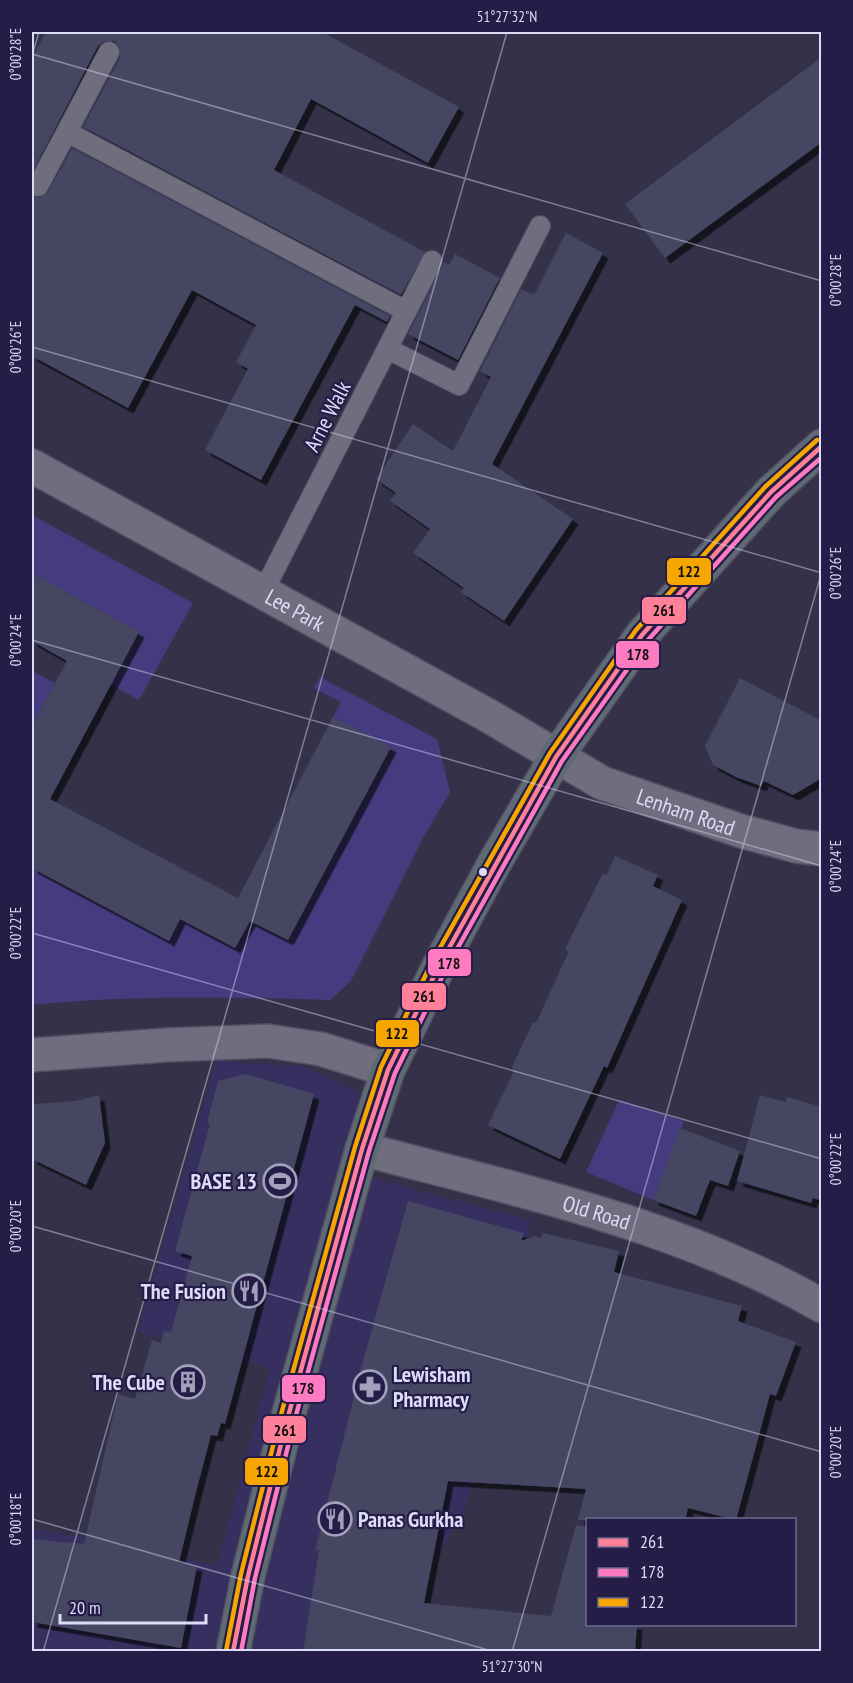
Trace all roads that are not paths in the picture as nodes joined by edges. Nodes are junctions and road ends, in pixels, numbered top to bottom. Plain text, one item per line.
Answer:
1 (109, 52) dead end
2 (67, 132) junction
3 (38, 186) dead end
4 (540, 226) dead end
5 (432, 261) dead end
6 (406, 310) junction
7 (388, 349) junction
8 (822, 446) edge
9 (32, 465) edge
10 (263, 592) junction
11 (556, 757) junction
12 (822, 849) edge
13 (32, 1055) edge
14 (388, 1070) junction
15 (362, 1149) junction
16 (822, 1306) edge
17 (233, 1652) edge

1 - 2 lane
2 - 3 lane
2 - 6 lane
4 - 7 lane
5 - 6 lane, Arne Walk
6 - 7 lane, Arne Walk
7 - 10 lane, Arne Walk
8 - 11 highway
9 - 10 street, Lee Park
10 - 11 street, Lee Park
11 - 12 street, Lenham Road
11 - 14 highway
13 - 14 street
14 - 15 highway
15 - 16 street, Old Road
15 - 17 highway

